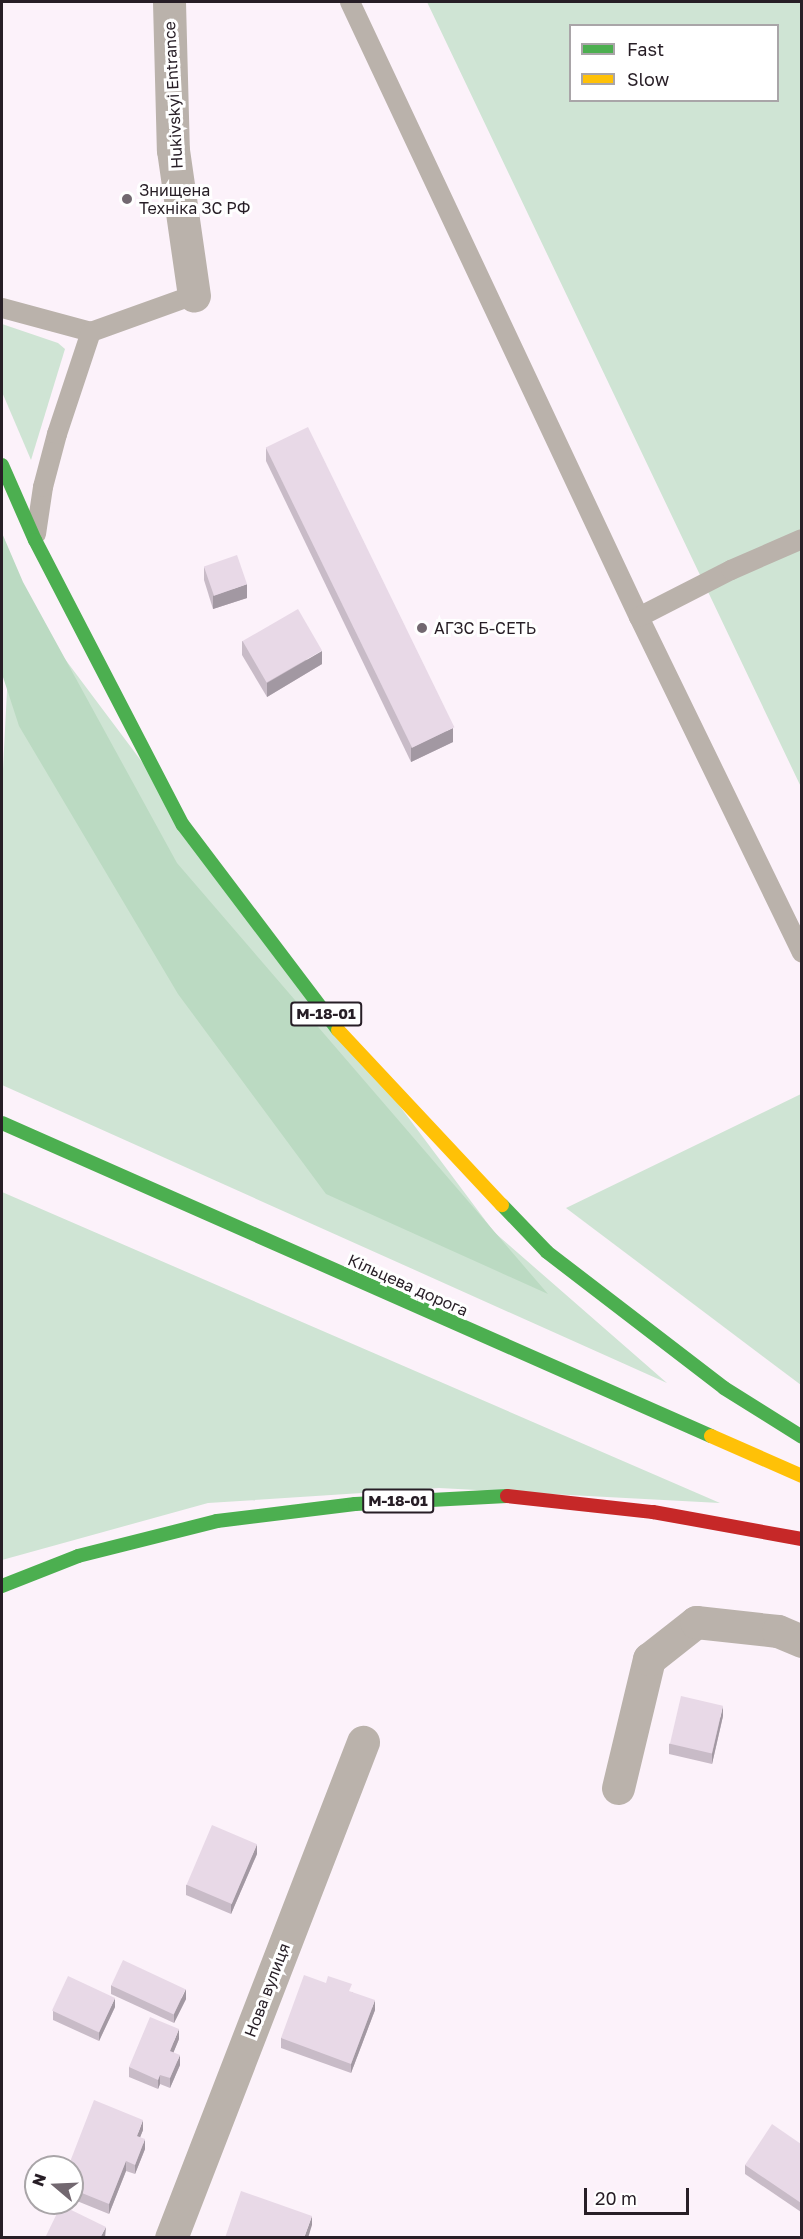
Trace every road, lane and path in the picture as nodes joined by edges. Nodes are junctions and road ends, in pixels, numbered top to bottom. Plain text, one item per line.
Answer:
1 (169, 2) edge
2 (350, 2) edge
3 (194, 295) joint
4 (2, 308) edge
5 (92, 332) junction
6 (2, 465) edge
7 (799, 539) edge
8 (35, 540) junction
9 (639, 617) junction
10 (801, 952) edge
11 (2, 1124) edge
12 (801, 1437) edge
13 (801, 1476) edge
14 (801, 1539) edge
15 (2, 1586) edge
16 (801, 1641) edge
17 (363, 1742) dead end
18 (618, 1788) dead end
19 (171, 2238) edge

1 - 3 street, Hukivskyi Entrance
2 - 9 lane
3 - 5 lane
4 - 5 lane
5 - 8 lane
6 - 8 highway, М-18-01
7 - 9 lane
8 - 12 highway, М-18-01
9 - 10 lane
11 - 13 highway, Кільцева дорога
14 - 15 highway, М-18-01
16 - 18 street
17 - 19 street, Нова вулиця

